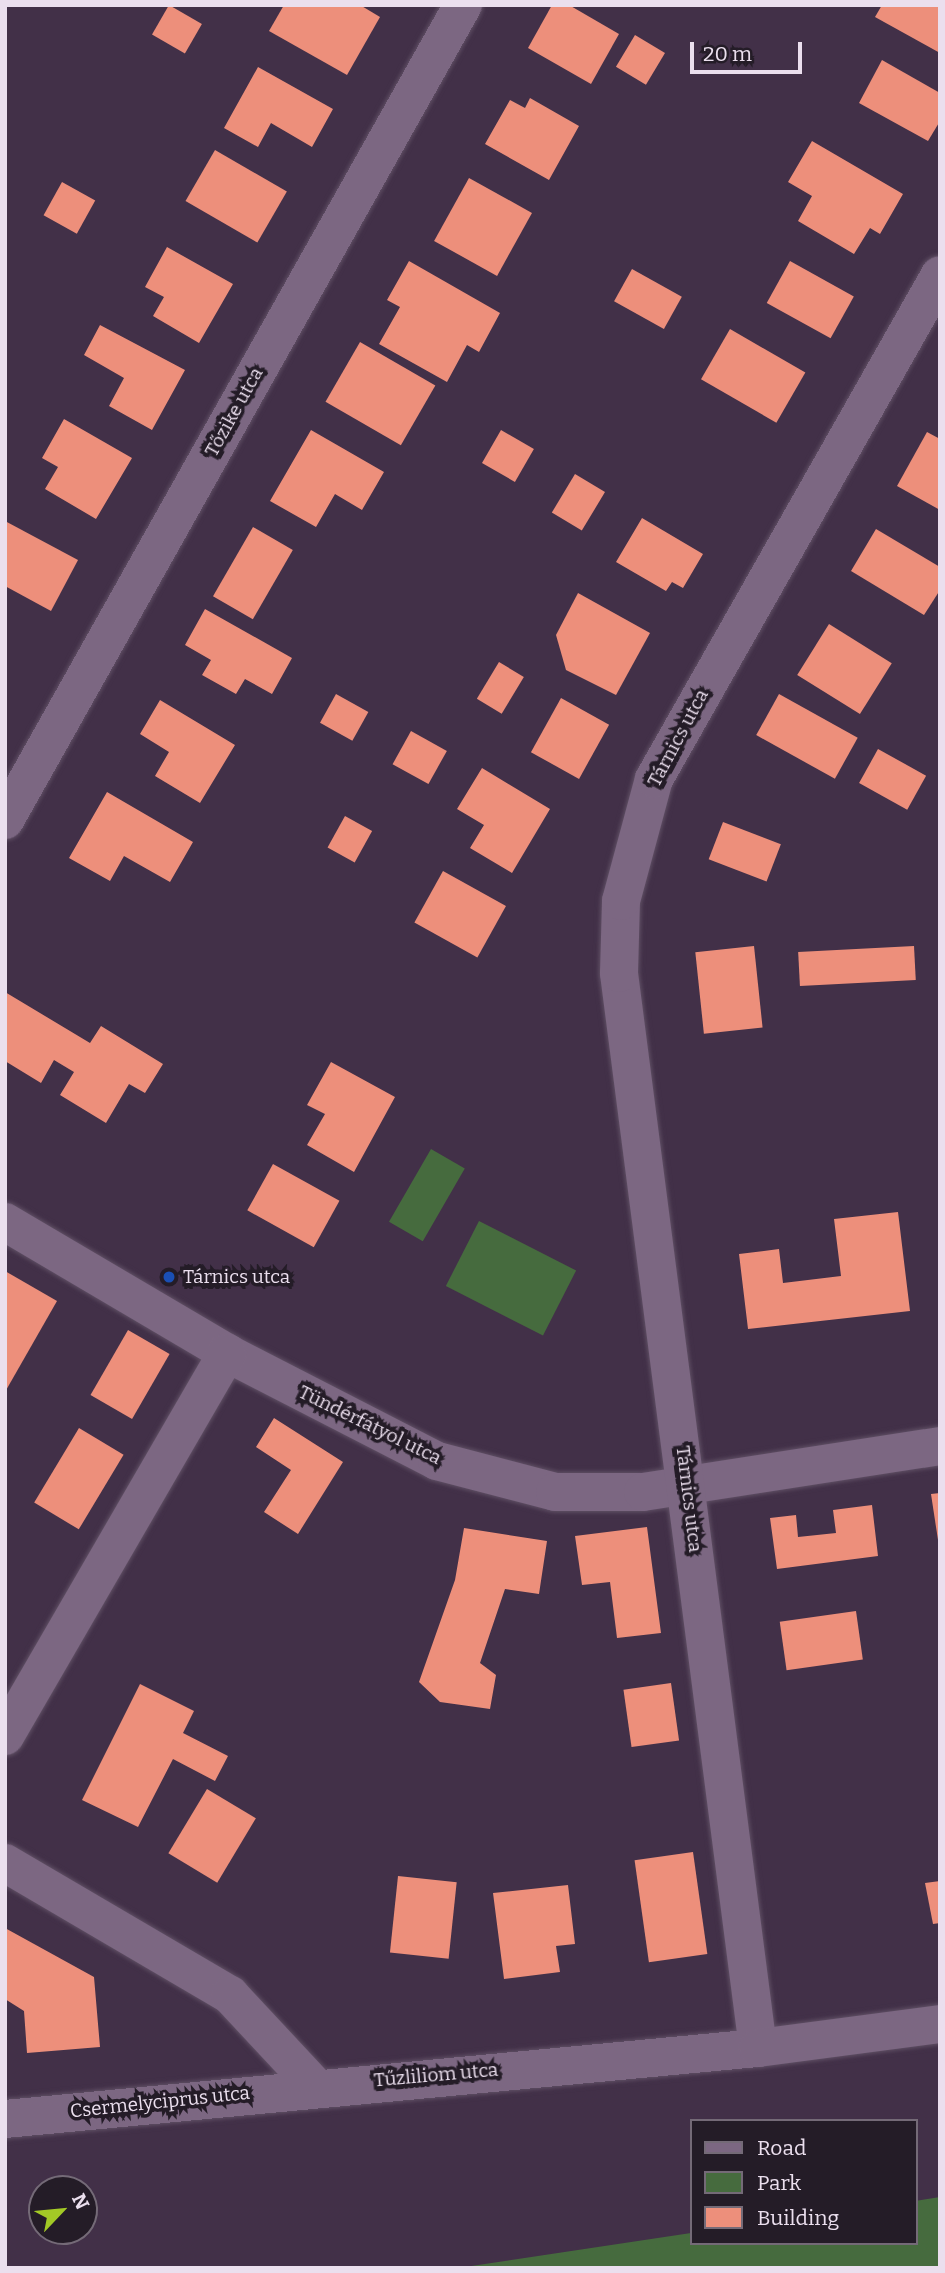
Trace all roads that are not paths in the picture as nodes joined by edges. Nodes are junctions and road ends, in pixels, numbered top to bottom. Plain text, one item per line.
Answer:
1 (463, 5) edge
2 (940, 275) edge
3 (5, 820) edge
4 (5, 1222) edge
5 (227, 1353) junction
6 (940, 1446) edge
7 (688, 1485) junction
8 (5, 1736) edge
9 (5, 1863) edge
10 (940, 2024) edge
11 (758, 2048) junction
12 (314, 2085) junction
13 (5, 2119) edge

1 - 3 street, Tőzike utca
2 - 7 street, Tárnics utca
4 - 5 street, Tündérfátyol utca
5 - 7 street, Tündérfátyol utca
5 - 8 street
6 - 7 street, Tündérfátyol utca
7 - 11 street, Tárnics utca
9 - 12 street
10 - 11 street, Tűzliliom utca
11 - 12 street, Tűzliliom utca
12 - 13 street, Csermelyciprus utca

